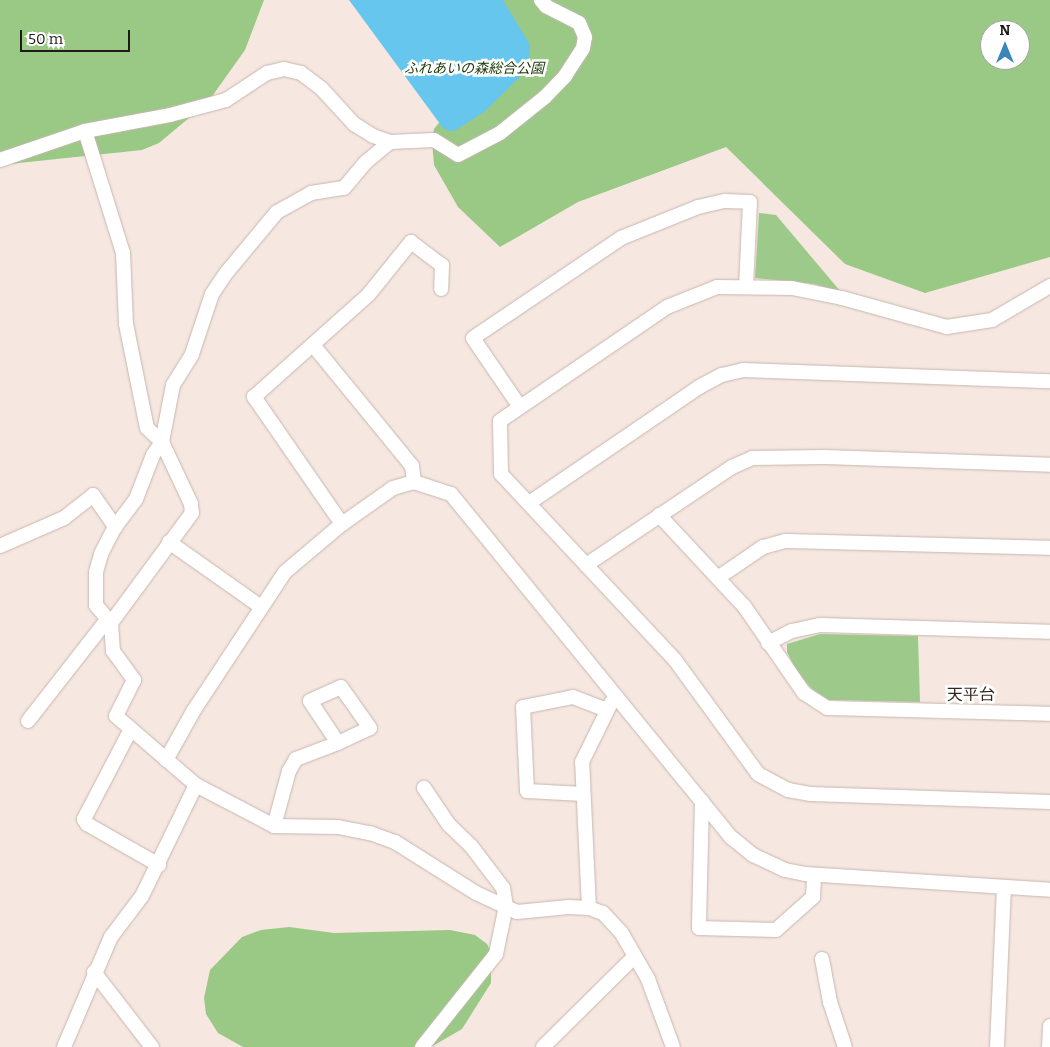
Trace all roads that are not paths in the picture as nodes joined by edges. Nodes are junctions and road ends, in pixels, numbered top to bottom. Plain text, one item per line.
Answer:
1 (540, 0) edge
2 (85, 131) junction
3 (390, 142) junction
4 (0, 160) edge
5 (746, 286) junction
6 (1050, 286) edge
7 (441, 289) dead end
8 (313, 345) junction
9 (1050, 381) edge
10 (520, 407) junction
11 (162, 442) junction
12 (1050, 465) edge
13 (414, 482) junction
14 (529, 503) junction
15 (659, 515) junction
16 (342, 524) junction
17 (115, 527) junction
18 (169, 542) junction
19 (0, 546) edge
20 (1050, 548) edge
21 (586, 565) junction
22 (719, 577) junction
23 (261, 607) junction
24 (109, 621) junction
25 (1050, 632) edge
26 (768, 643) junction
27 (615, 693) junction
28 (607, 710) junction
29 (1050, 714) edge
30 (28, 721) dead end
31 (130, 729) junction
32 (338, 742) dead end
33 (166, 760) junction
34 (196, 785) junction
35 (424, 788) dead end
36 (583, 794) junction
37 (702, 801) junction
38 (1050, 802) edge
39 (274, 826) junction
40 (159, 865) junction
41 (814, 875) junction
42 (1004, 888) junction
43 (1050, 890) edge
44 (506, 906) junction
45 (589, 908) junction
46 (634, 957) junction
47 (822, 959) dead end
48 (94, 972) junction
49 (1050, 1026) edge
50 (64, 1047) edge
51 (152, 1047) edge
52 (422, 1047) edge
53 (543, 1047) edge
54 (673, 1047) edge
55 (845, 1047) edge
56 (997, 1047) edge
57 (1049, 1047) edge

1 - 3 street
2 - 3 street
2 - 4 street
2 - 11 street
3 - 11 street
5 - 6 street
5 - 10 street
5 - 10 street
7 - 8 street
8 - 13 street
8 - 16 street
9 - 14 street
10 - 14 street
11 - 17 street
11 - 18 street
12 - 15 street
13 - 16 street
13 - 27 street
14 - 21 street
15 - 21 street
15 - 22 street
16 - 23 street
17 - 19 street
17 - 24 street
18 - 23 street
18 - 24 street
20 - 22 street
21 - 38 street
22 - 26 street
23 - 33 street
24 - 30 street
24 - 31 street
25 - 26 street
26 - 29 street
27 - 28 street
27 - 37 street
28 - 36 street
28 - 36 street
31 - 33 street
31 - 40 street
32 - 39 street
33 - 34 street
34 - 39 street
34 - 40 street
35 - 44 street
36 - 45 street
37 - 41 street
37 - 41 street
39 - 44 street
40 - 48 street
41 - 42 street
42 - 43 street
42 - 56 street
44 - 45 street
44 - 52 street
45 - 46 street
46 - 53 street
46 - 54 street
47 - 55 street
48 - 50 street
48 - 51 street
49 - 57 street

